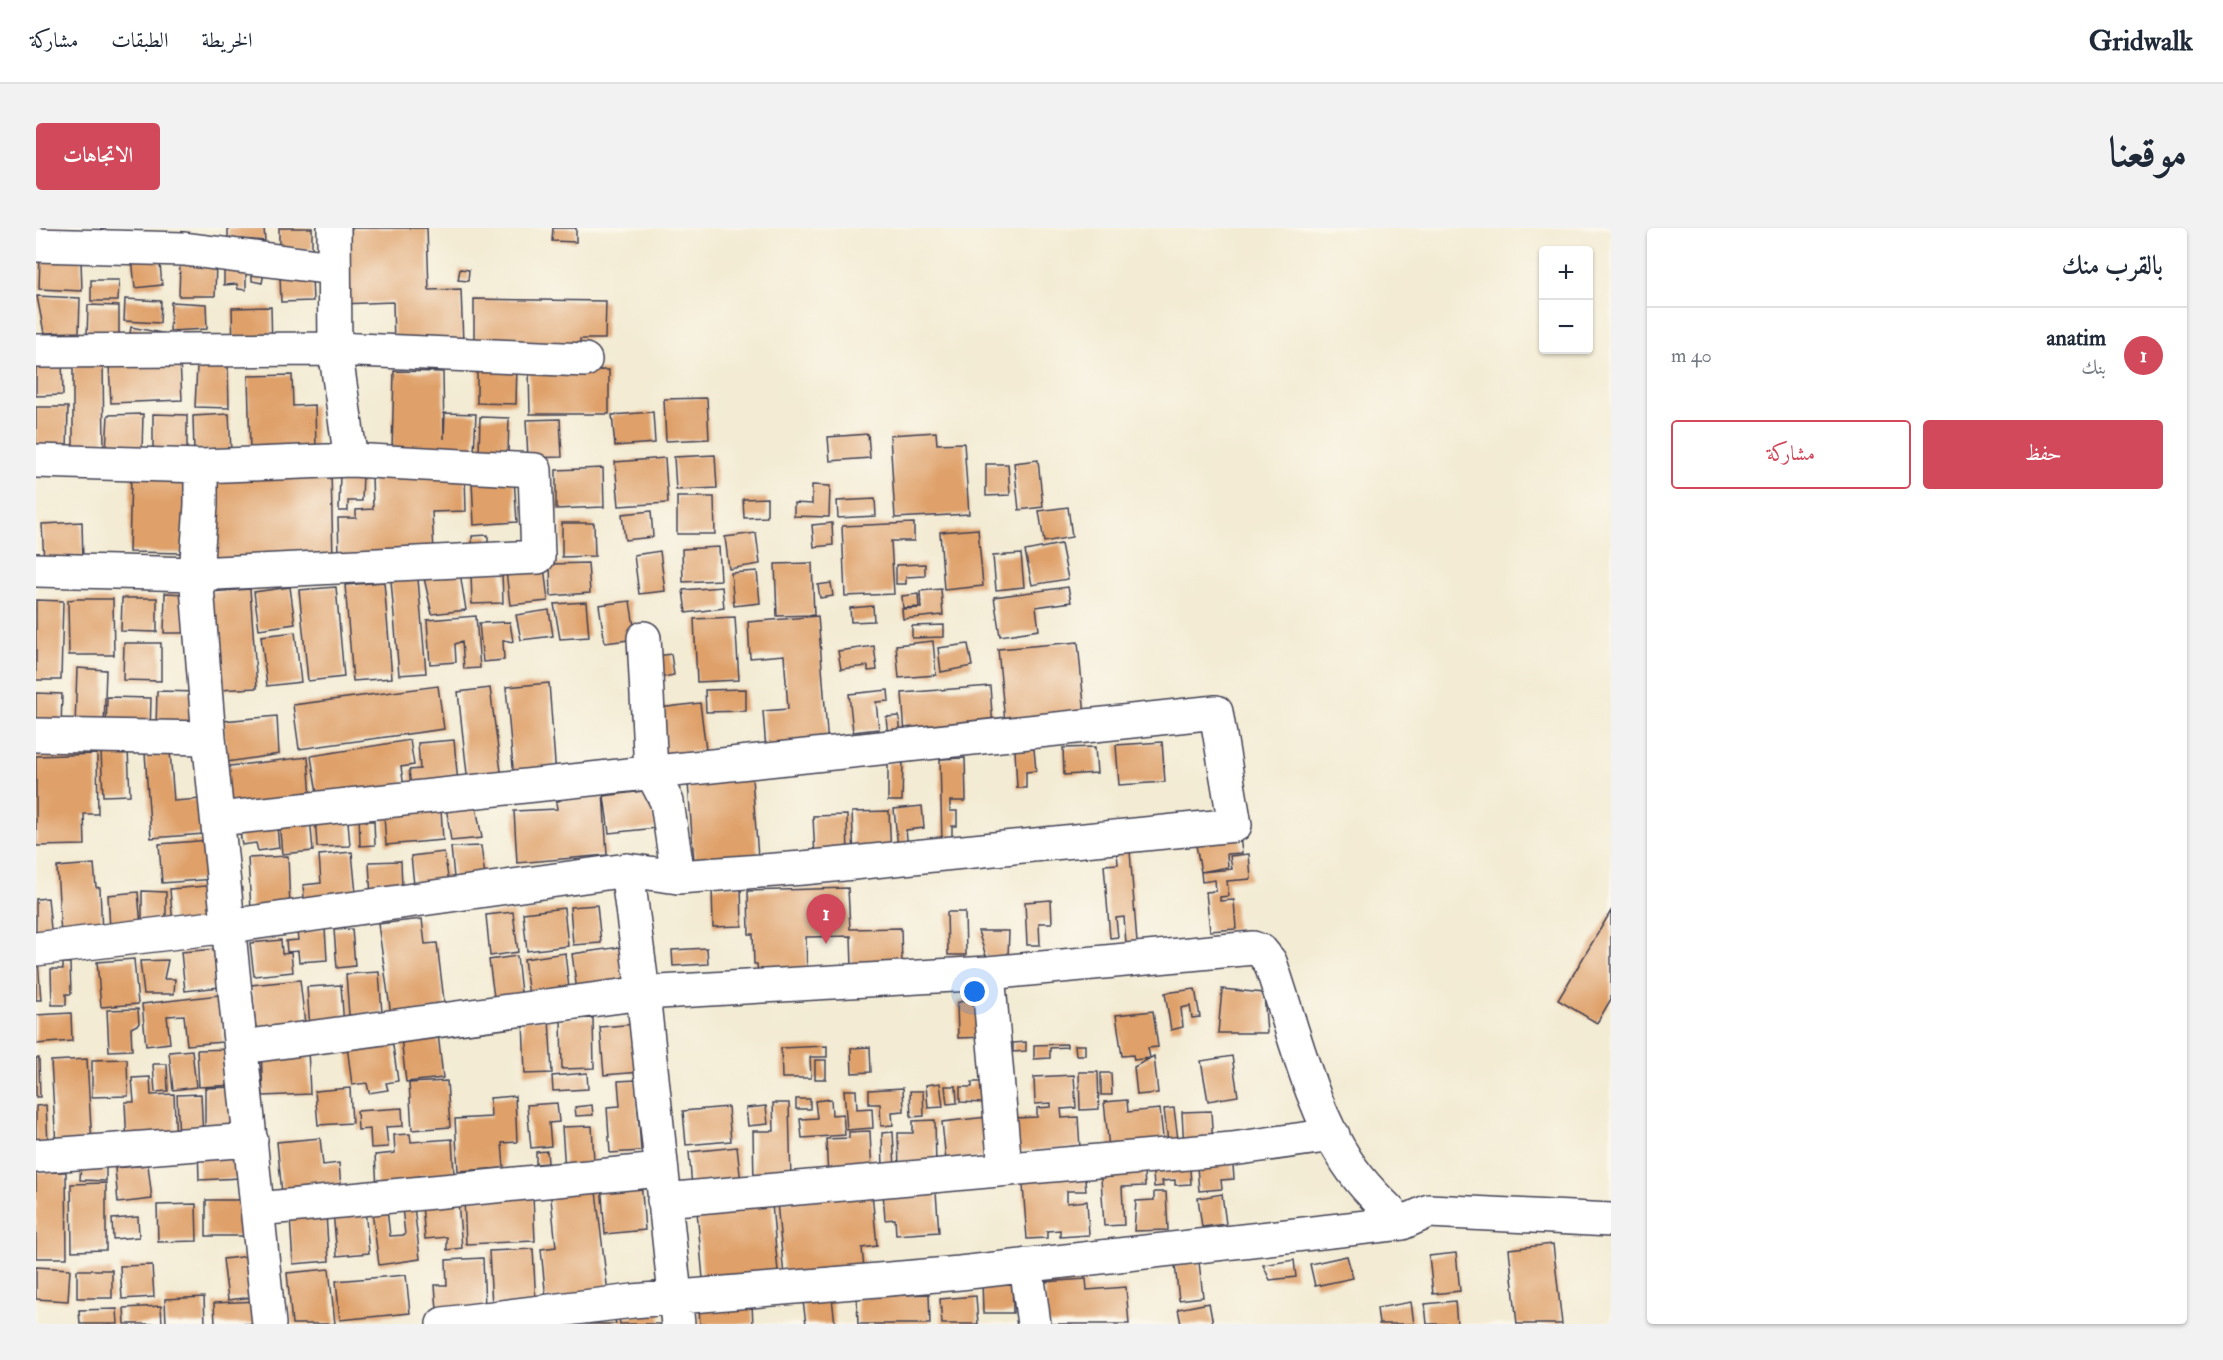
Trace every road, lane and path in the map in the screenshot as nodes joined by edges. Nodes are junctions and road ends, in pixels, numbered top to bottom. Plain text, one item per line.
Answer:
1 (334, 228) edge
2 (36, 245) edge
3 (333, 268) junction
4 (335, 349) junction
5 (36, 351) edge
6 (585, 360) dead end
7 (351, 460) junction
8 (36, 461) edge
9 (201, 466) junction
10 (36, 570) edge
11 (196, 574) junction
12 (644, 638) dead end
13 (36, 735) edge
14 (209, 738) junction
15 (651, 771) junction
16 (218, 819) junction
17 (627, 870) junction
18 (678, 877) junction
19 (229, 926) junction
20 (36, 948) edge
21 (988, 973) junction
22 (643, 993) junction
23 (242, 1047) junction
24 (1333, 1135) junction
25 (251, 1140) junction
26 (36, 1156) edge
27 (1005, 1169) junction
28 (662, 1185) junction
29 (258, 1209) junction
30 (1611, 1220) edge
31 (1402, 1223) junction
32 (1026, 1264) junction
33 (676, 1311) edge
34 (269, 1324) edge
35 (443, 1324) edge
36 (1034, 1324) edge

1 - 3 street
2 - 3 street
3 - 4 street
4 - 5 street
4 - 6 street
4 - 7 street
7 - 9 street
7 - 11 street
8 - 9 street
9 - 11 street
10 - 11 street
11 - 14 street
12 - 15 street
13 - 14 street
14 - 16 street
15 - 16 street
15 - 18 street
15 - 18 street
16 - 19 street
17 - 18 street
17 - 19 street
17 - 22 street
19 - 20 street
19 - 23 street
21 - 22 street
21 - 24 street
21 - 27 street
22 - 23 street
22 - 28 street
23 - 25 street
24 - 27 street
24 - 31 street
25 - 26 street
25 - 29 street
27 - 28 street
28 - 29 street
28 - 33 street
29 - 34 street
30 - 31 street
31 - 32 street
32 - 33 street
32 - 36 street
33 - 35 street

